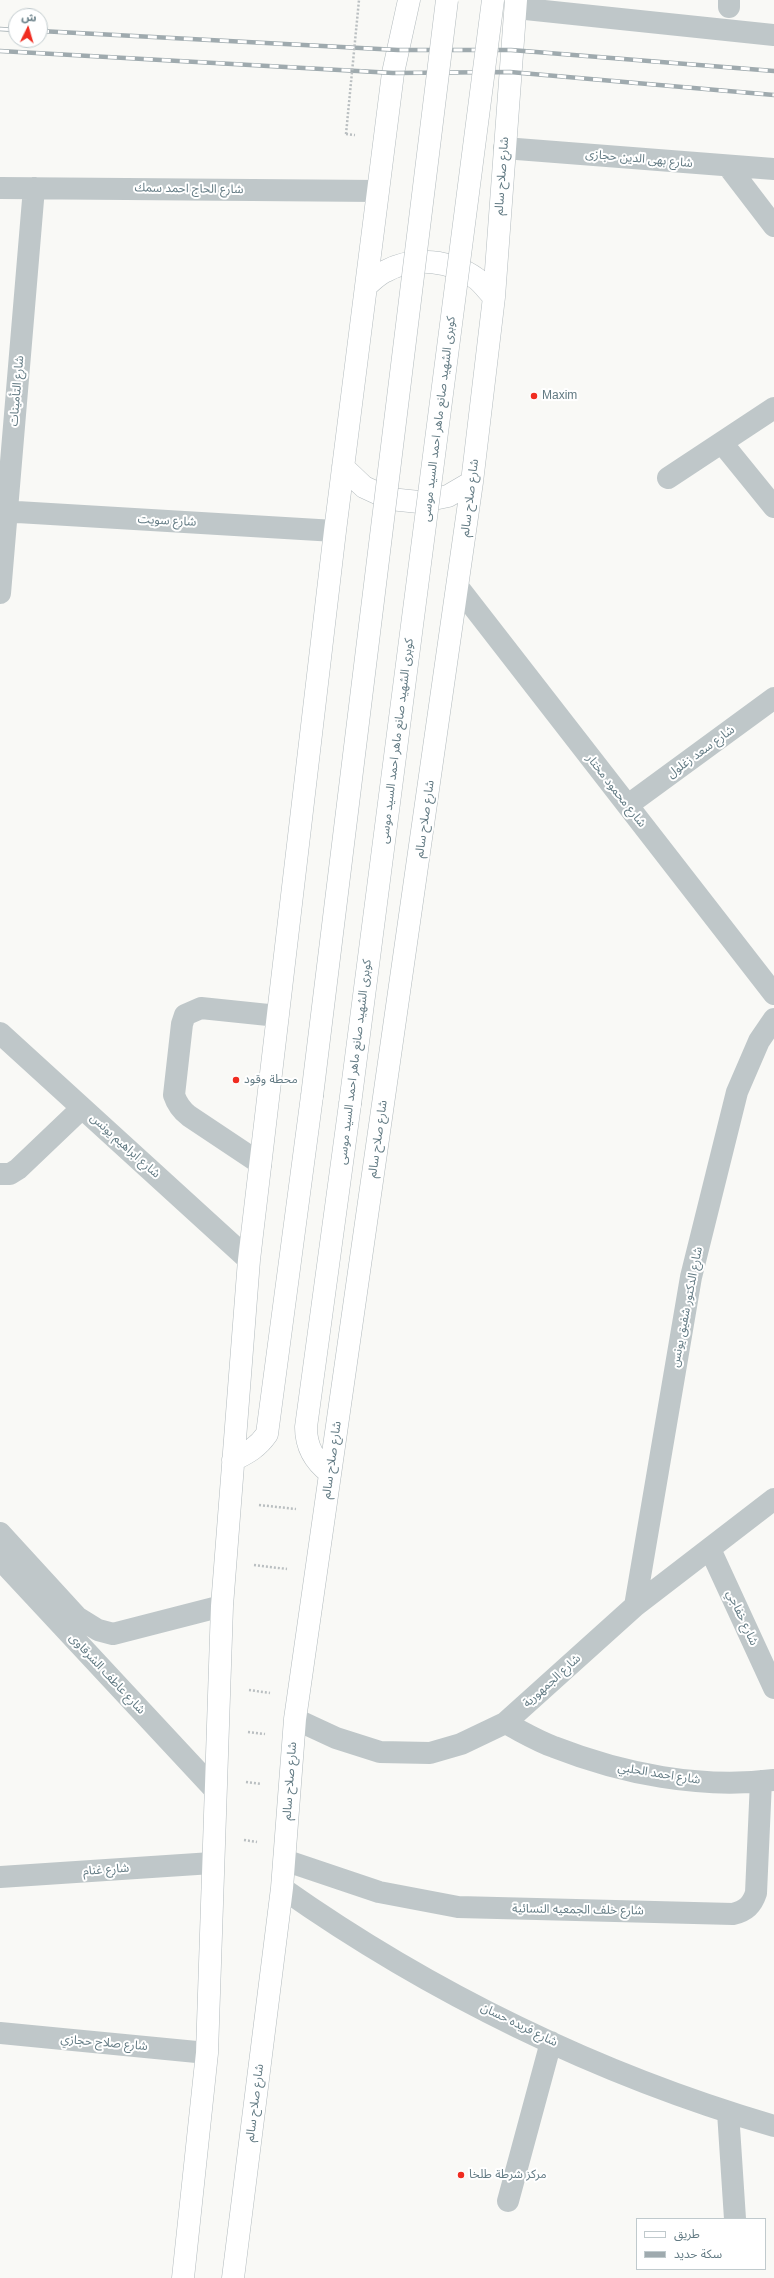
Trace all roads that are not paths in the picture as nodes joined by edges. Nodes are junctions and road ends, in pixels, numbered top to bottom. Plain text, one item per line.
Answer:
1 (409, 0) edge
2 (446, 0) edge
3 (493, 0) edge
4 (516, 4) edge
5 (774, 35) edge
6 (504, 148) junction
7 (728, 166) junction
8 (774, 169) edge
9 (0, 188) edge
10 (34, 188) junction
11 (378, 191) junction
12 (774, 226) edge
13 (366, 286) junction
14 (494, 297) junction
15 (774, 408) edge
16 (722, 442) junction
17 (343, 467) junction
18 (668, 478) dead end
19 (472, 482) junction
20 (774, 507) edge
21 (3, 511) edge
22 (335, 531) junction
23 (458, 587) junction
24 (0, 593) edge
25 (774, 698) edge
26 (628, 805) junction
27 (774, 994) edge
28 (278, 1016) junction
29 (774, 1019) edge
30 (0, 1033) edge
31 (82, 1108) junction
32 (261, 1164) junction
33 (0, 1174) edge
34 (249, 1260) junction
35 (233, 1460) junction
36 (330, 1473) junction
37 (774, 1499) edge
38 (0, 1533) edge
39 (710, 1549) junction
40 (0, 1559) edge
41 (222, 1606) junction
42 (635, 1606) junction
43 (774, 1688) edge
44 (505, 1723) junction
45 (294, 1728) junction
46 (768, 1780) edge
47 (215, 1785) junction
48 (285, 1852) junction
49 (212, 1863) junction
50 (0, 1877) edge
51 (282, 1888) junction
52 (0, 2034) edge
53 (551, 2042) junction
54 (207, 2053) junction
55 (728, 2112) junction
56 (774, 2126) edge
57 (508, 2201) dead end
58 (735, 2218) edge
59 (183, 2278) edge
60 (233, 2278) edge

1 - 11 main road
2 - 35 main road, bridge
3 - 36 main road, كوبرى الشهيد صانع ماهر احمد السيد موسى, bridge
4 - 5 street
4 - 6 main road, شارع صلاح سالم
6 - 7 street, شارع بهى الدين حجازى
6 - 14 main road, شارع صلاح سالم
7 - 8 street, شارع بهى الدين حجازى
7 - 12 street
9 - 10 street, شارع الحاج احمد سمك
10 - 11 street, شارع الحاج احمد سمك
10 - 21 street, شارع التأمينات
11 - 13 main road
13 - 14 main road
13 - 17 main road
14 - 19 main road, شارع صلاح سالم
15 - 16 street
16 - 18 street
16 - 20 street
17 - 19 main road
17 - 22 main road
19 - 23 main road, شارع صلاح سالم
21 - 22 street, شارع سويت
21 - 24 street, شارع التأمينات
22 - 28 main road
23 - 26 street, شارع محمود مختار
23 - 36 main road, شارع صلاح سالم
25 - 26 street, شارع سعد زغلول
26 - 27 street, شارع محمود مختار
28 - 32 main road
28 - 32 street
29 - 42 street, شارع الدكتور شفيق يونس
30 - 31 street, شارع ابراهيم يونس
31 - 33 street
31 - 34 street, شارع ابراهيم يونس
32 - 34 main road
34 - 35 main road
35 - 41 main road
36 - 45 main road, شارع صلاح سالم
37 - 39 street, شارع الجمهورية
38 - 41 street, شارع عاطف الشرقاوى
39 - 42 street, شارع الجمهورية
39 - 43 street, شارع خفاجي
40 - 47 street, شارع عاطف الشرقاوى
41 - 47 main road
42 - 44 street, شارع الجمهورية
44 - 45 street, شارع الجمهورية
44 - 46 street, شارع احمد الحلبي
45 - 48 main road, شارع صلاح سالم
46 - 48 street, شارع خلف الجمعيه النسائية
47 - 49 main road
48 - 51 main road, شارع صلاح سالم
49 - 50 street, شارع غنام
49 - 54 main road
51 - 53 street, شارع فريده حسان
51 - 60 main road, شارع صلاح سالم
52 - 54 street, شارع صلاح حجازي
53 - 55 street, شارع فريده حسان
53 - 57 street
54 - 59 main road
55 - 56 street, شارع فريده حسان
55 - 58 street

